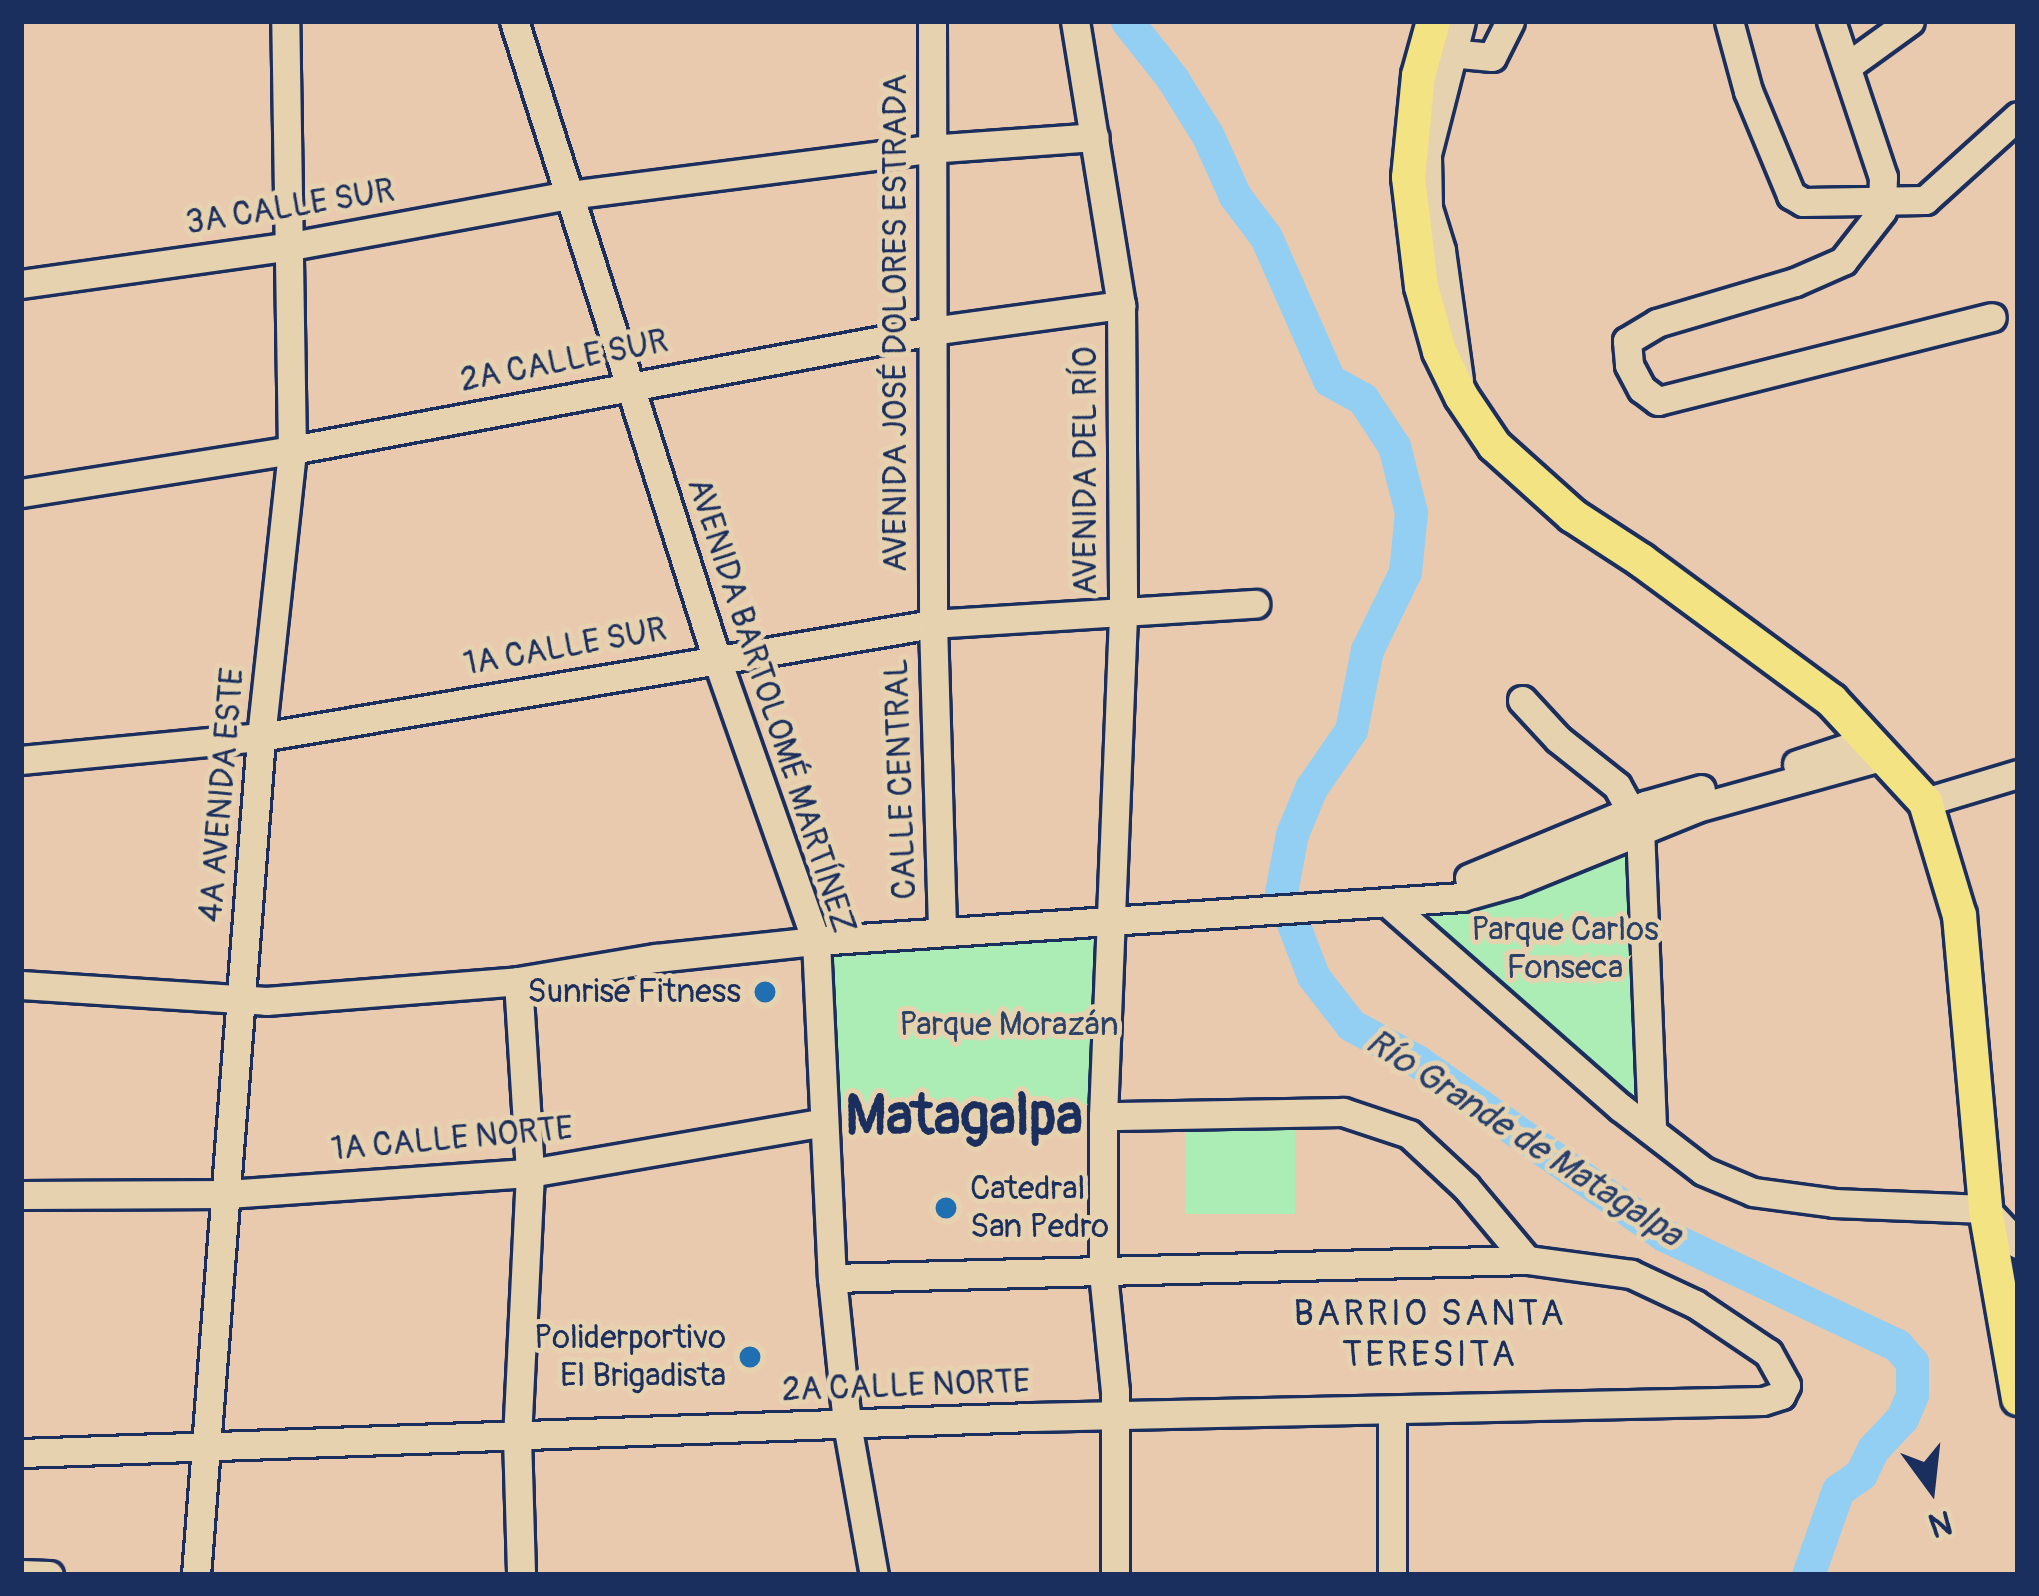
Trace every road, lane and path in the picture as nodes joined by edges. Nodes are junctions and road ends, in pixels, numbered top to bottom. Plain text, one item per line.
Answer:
1 (285, 21) edge
2 (514, 21) edge
3 (932, 21) edge
4 (1075, 21) edge
5 (1432, 21) edge
6 (1460, 21) edge
7 (1510, 21) edge
8 (1729, 21) edge
9 (1832, 21) edge
10 (1910, 21) edge
11 (1450, 52) junction
12 (1850, 65) junction
13 (2018, 116) edge
14 (1094, 137) junction
15 (928, 149) junction
16 (570, 195) junction
17 (1885, 204) junction
18 (291, 245) junction
19 (21, 284) edge
20 (1121, 305) junction
21 (1992, 317) dead end
22 (931, 331) junction
23 (628, 384) junction
24 (1461, 396) junction
25 (292, 450) junction
26 (21, 493) edge
27 (1255, 604) dead end
28 (1123, 616) junction
29 (933, 624) junction
30 (716, 657) junction
31 (1522, 700) dead end
32 (261, 737) junction
33 (1877, 748) junction
34 (21, 760) edge
35 (2018, 774) edge
36 (1925, 802) junction
37 (1636, 819) junction
38 (1391, 905) junction
39 (1115, 924) junction
40 (942, 931) junction
41 (816, 940) junction
42 (518, 981) junction
43 (21, 986) edge
44 (242, 1000) junction
45 (1103, 1116) junction
46 (824, 1122) junction
47 (1652, 1129) junction
48 (530, 1173) junction
49 (226, 1194) junction
50 (21, 1195) edge
51 (1985, 1209) junction
52 (2018, 1244) edge
53 (1527, 1260) junction
54 (1103, 1273) junction
55 (832, 1279) junction
56 (2018, 1398) edge
57 (1392, 1410) junction
58 (1114, 1415) junction
59 (847, 1424) junction
60 (517, 1437) junction
61 (204, 1449) junction
62 (21, 1453) edge
63 (21, 1574) edge
64 (49, 1575) edge
65 (196, 1575) edge
66 (521, 1575) edge
67 (874, 1575) edge
68 (1114, 1575) edge
69 (1392, 1575) edge

1 - 18 street, 4A AVENIDA ESTE
2 - 16 street, AVENIDA BARTOLOMÉ MARTÍNEZ
3 - 15 street, AVENIDA JOSÉ DOLORES ESTRADA
4 - 14 street, AVENIDA DEL RÍO
5 - 24 main road
6 - 11 street
7 - 11 street
8 - 17 street
9 - 12 street
10 - 12 street
11 - 24 street
12 - 17 street
13 - 17 street
14 - 15 street, 3A CALLE SUR
14 - 20 street, AVENIDA DEL RÍO
15 - 16 street, 3A CALLE SUR
15 - 22 street, AVENIDA JOSÉ DOLORES ESTRADA
16 - 18 street, 3A CALLE SUR
16 - 23 street, AVENIDA BARTOLOMÉ MARTÍNEZ
17 - 21 street
18 - 19 street, 3A CALLE SUR
18 - 25 street, 4A AVENIDA ESTE
20 - 22 street, 2A CALLE SUR
20 - 28 street, AVENIDA DEL RÍO
22 - 23 street, 2A CALLE SUR
22 - 29 street, AVENIDA JOSÉ DOLORES ESTRADA
23 - 25 street, 2A CALLE SUR
23 - 30 street, AVENIDA BARTOLOMÉ MARTÍNEZ
24 - 33 main road
25 - 26 street, 2A CALLE SUR
25 - 32 street, 4A AVENIDA ESTE
27 - 28 street, 1A CALLE SUR
28 - 29 street, 1A CALLE SUR
28 - 39 street, AVENIDA DEL RÍO
29 - 30 street, 1A CALLE SUR
29 - 40 street, CALLE CENTRAL
30 - 32 street, 1A CALLE SUR
30 - 41 street, AVENIDA BARTOLOMÉ MARTÍNEZ
31 - 37 street
32 - 34 street, 1A CALLE SUR
32 - 44 street, 4A AVENIDA ESTE
33 - 36 main road
33 - 37 street
35 - 36 street
36 - 51 main road
37 - 38 street
37 - 47 street
38 - 39 street
38 - 47 street
39 - 40 street
39 - 45 street, AVENIDA DEL RÍO
40 - 41 street
41 - 42 street
41 - 46 street, AVENIDA BARTOLOMÉ MARTÍNEZ
42 - 44 street
42 - 48 street
43 - 44 street
44 - 49 street, 4A AVENIDA ESTE
45 - 53 street
45 - 54 street, AVENIDA DEL RÍO
46 - 48 street, 1A CALLE NORTE
46 - 55 street, AVENIDA BARTOLOMÉ MARTÍNEZ
47 - 51 street
48 - 49 street, 1A CALLE NORTE
48 - 60 street
49 - 50 street, 1A CALLE NORTE
49 - 61 street, 4A AVENIDA ESTE
51 - 52 street
51 - 56 main road
53 - 54 street
53 - 57 street, 2A CALLE NORTE
54 - 55 street
54 - 58 street, AVENIDA DEL RÍO
55 - 59 street, AVENIDA BARTOLOMÉ MARTÍNEZ
57 - 58 street, 2A CALLE NORTE
57 - 69 street
58 - 59 street, 2A CALLE NORTE
58 - 68 street, AVENIDA DEL RÍO
59 - 60 street, 2A CALLE NORTE
59 - 67 street, AVENIDA BARTOLOMÉ MARTÍNEZ
60 - 61 street, 2A CALLE NORTE
60 - 66 street
61 - 62 street, 2A CALLE NORTE
61 - 65 street, 4A AVENIDA ESTE
63 - 64 street

